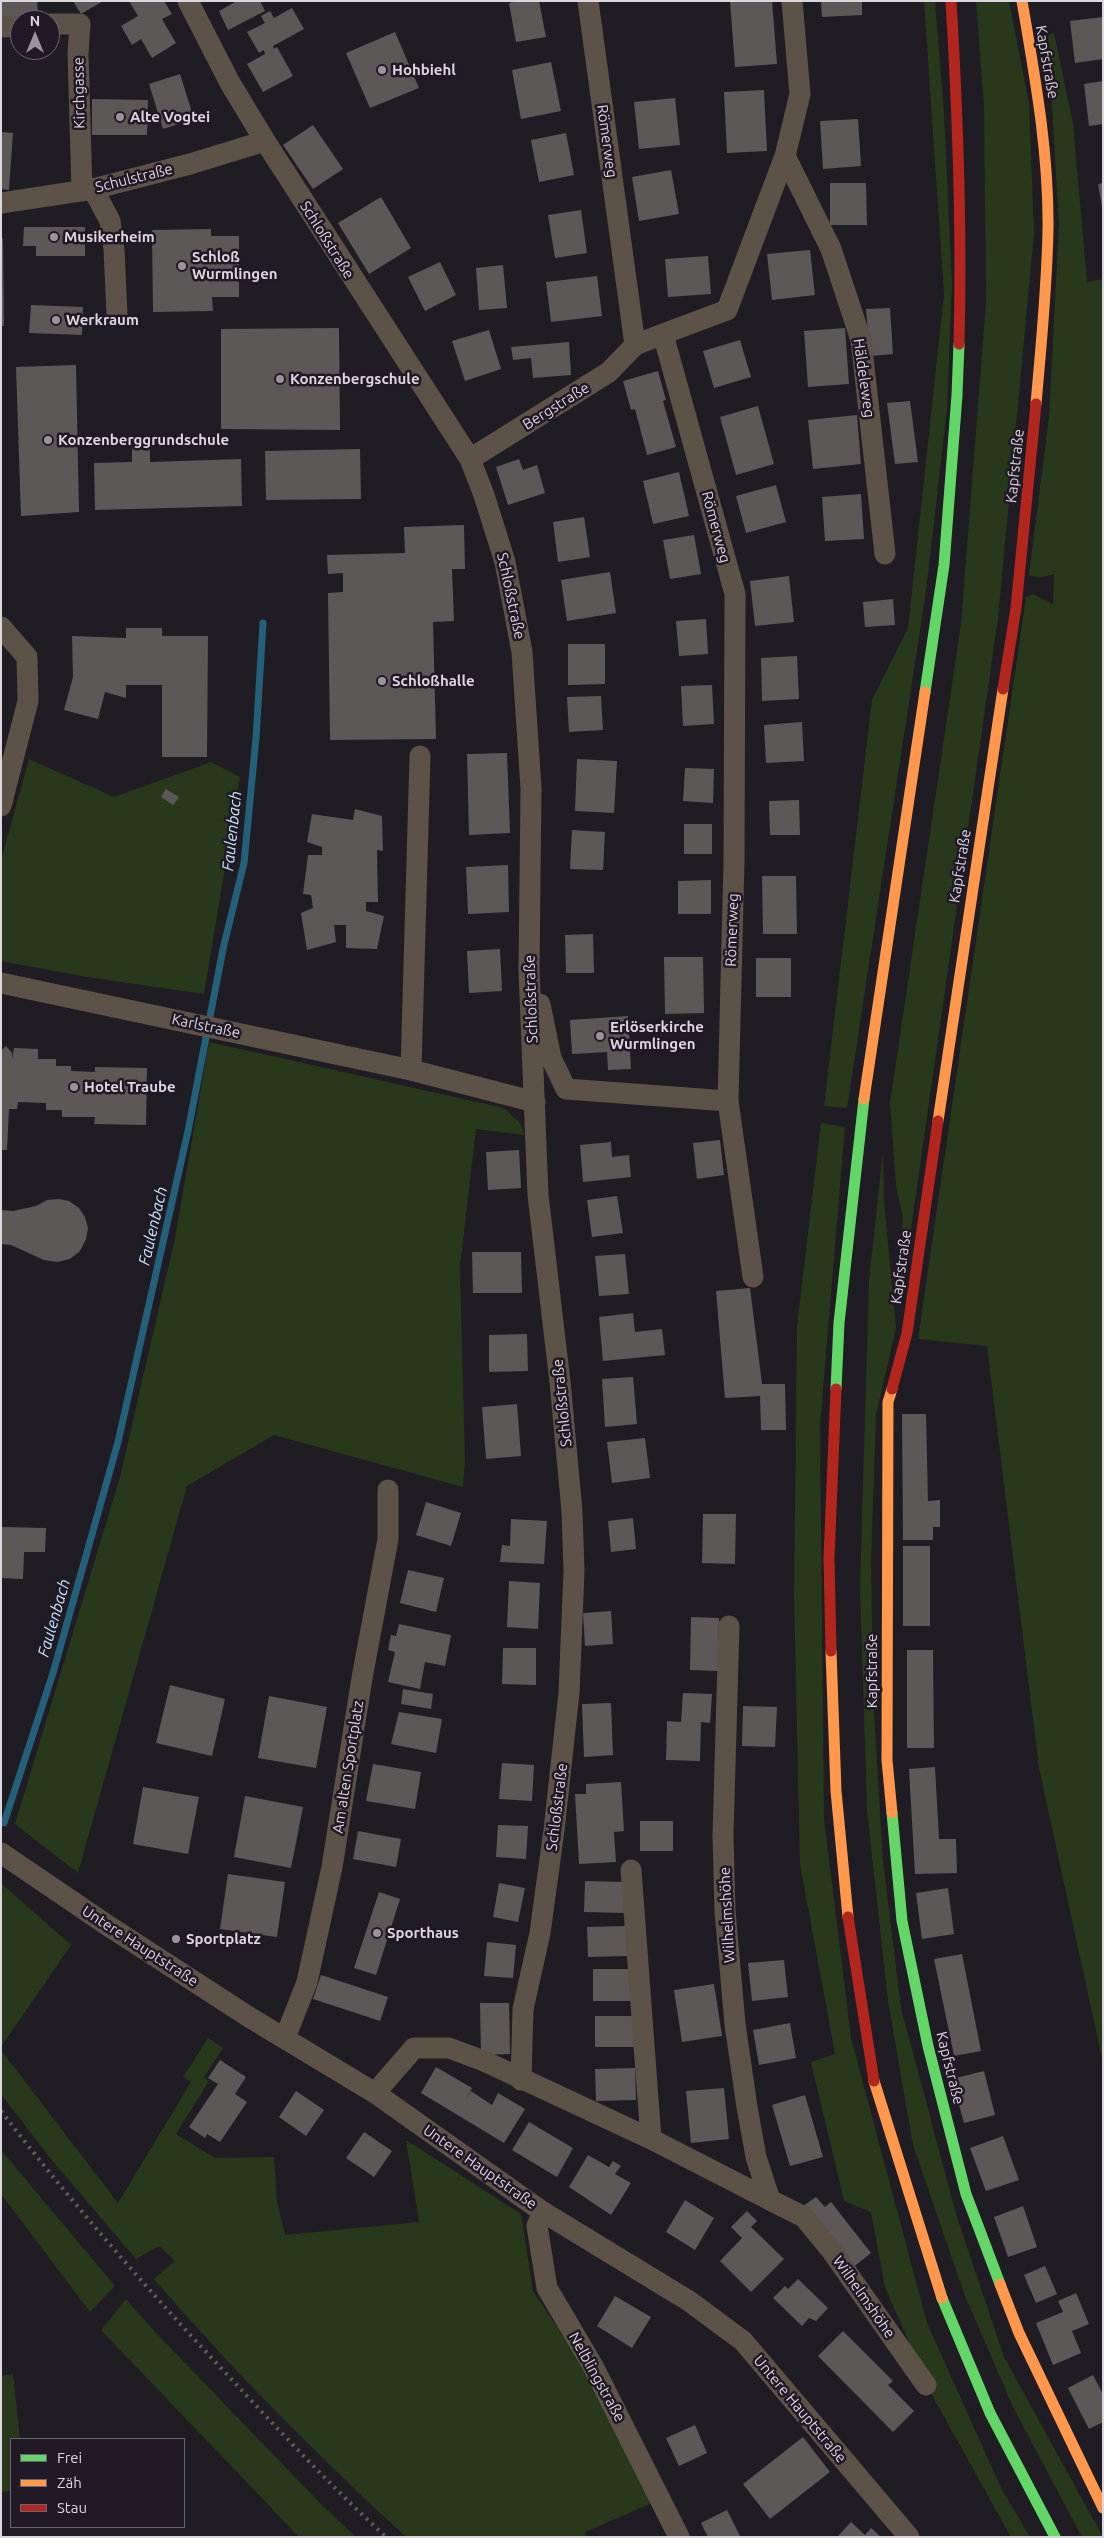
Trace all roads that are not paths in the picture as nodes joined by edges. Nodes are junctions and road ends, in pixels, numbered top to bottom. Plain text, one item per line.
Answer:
1 (188, 1) edge
2 (588, 1) edge
3 (792, 1) edge
4 (951, 1) edge
5 (1022, 1) edge
6 (60, 24) edge
7 (265, 141) junction
8 (785, 156) junction
9 (87, 190) junction
10 (1, 203) edge
11 (117, 315) dead end
12 (663, 334) junction
13 (635, 344) junction
14 (470, 459) junction
15 (885, 554) dead end
16 (1, 627) edge
17 (420, 756) dead end
18 (1, 806) edge
19 (529, 970) junction
20 (1, 984) edge
21 (412, 1070) junction
22 (728, 1101) junction
23 (535, 1102) junction
24 (753, 1277) dead end
25 (388, 1490) dead end
26 (729, 1626) dead end
27 (1, 1853) edge
28 (631, 1870) dead end
29 (285, 2038) junction
30 (521, 2080) junction
31 (375, 2093) junction
32 (651, 2138) junction
33 (770, 2200) junction
34 (543, 2212) junction
35 (926, 2385) dead end
36 (1103, 2508) edge
37 (679, 2537) edge
38 (909, 2537) edge
39 (1055, 2537) edge

1 - 7 street, Schloßstraße
2 - 13 street, Römerweg
3 - 8 street
4 - 39 main road
5 - 36 main road, Kapfstraße
6 - 9 street, Kirchgasse
7 - 9 street, Schulstraße
7 - 14 street, Schloßstraße
8 - 12 street
8 - 15 street, Häldeleweg
9 - 10 street, Schulstraße
9 - 11 street
12 - 13 street
12 - 22 street, Römerweg
13 - 14 street, Bergstraße
14 - 19 street, Schloßstraße
16 - 18 street
17 - 21 street
19 - 22 street
19 - 23 street, Schloßstraße
20 - 21 street, Karlstraße
21 - 23 street, Karlstraße
22 - 24 street, Römerweg
23 - 30 street, Schloßstraße
25 - 29 street, Am alten Sportplatz
26 - 33 street, Wilhelmshöhe
27 - 29 street, Untere Hauptstraße
28 - 32 street
29 - 31 street, Untere Hauptstraße
30 - 31 street
30 - 32 street
31 - 34 street, Untere Hauptstraße
32 - 33 street, Wilhelmshöhe
33 - 35 street, Wilhelmshöhe
34 - 37 street, Nelblingstraße
34 - 38 street, Untere Hauptstraße

